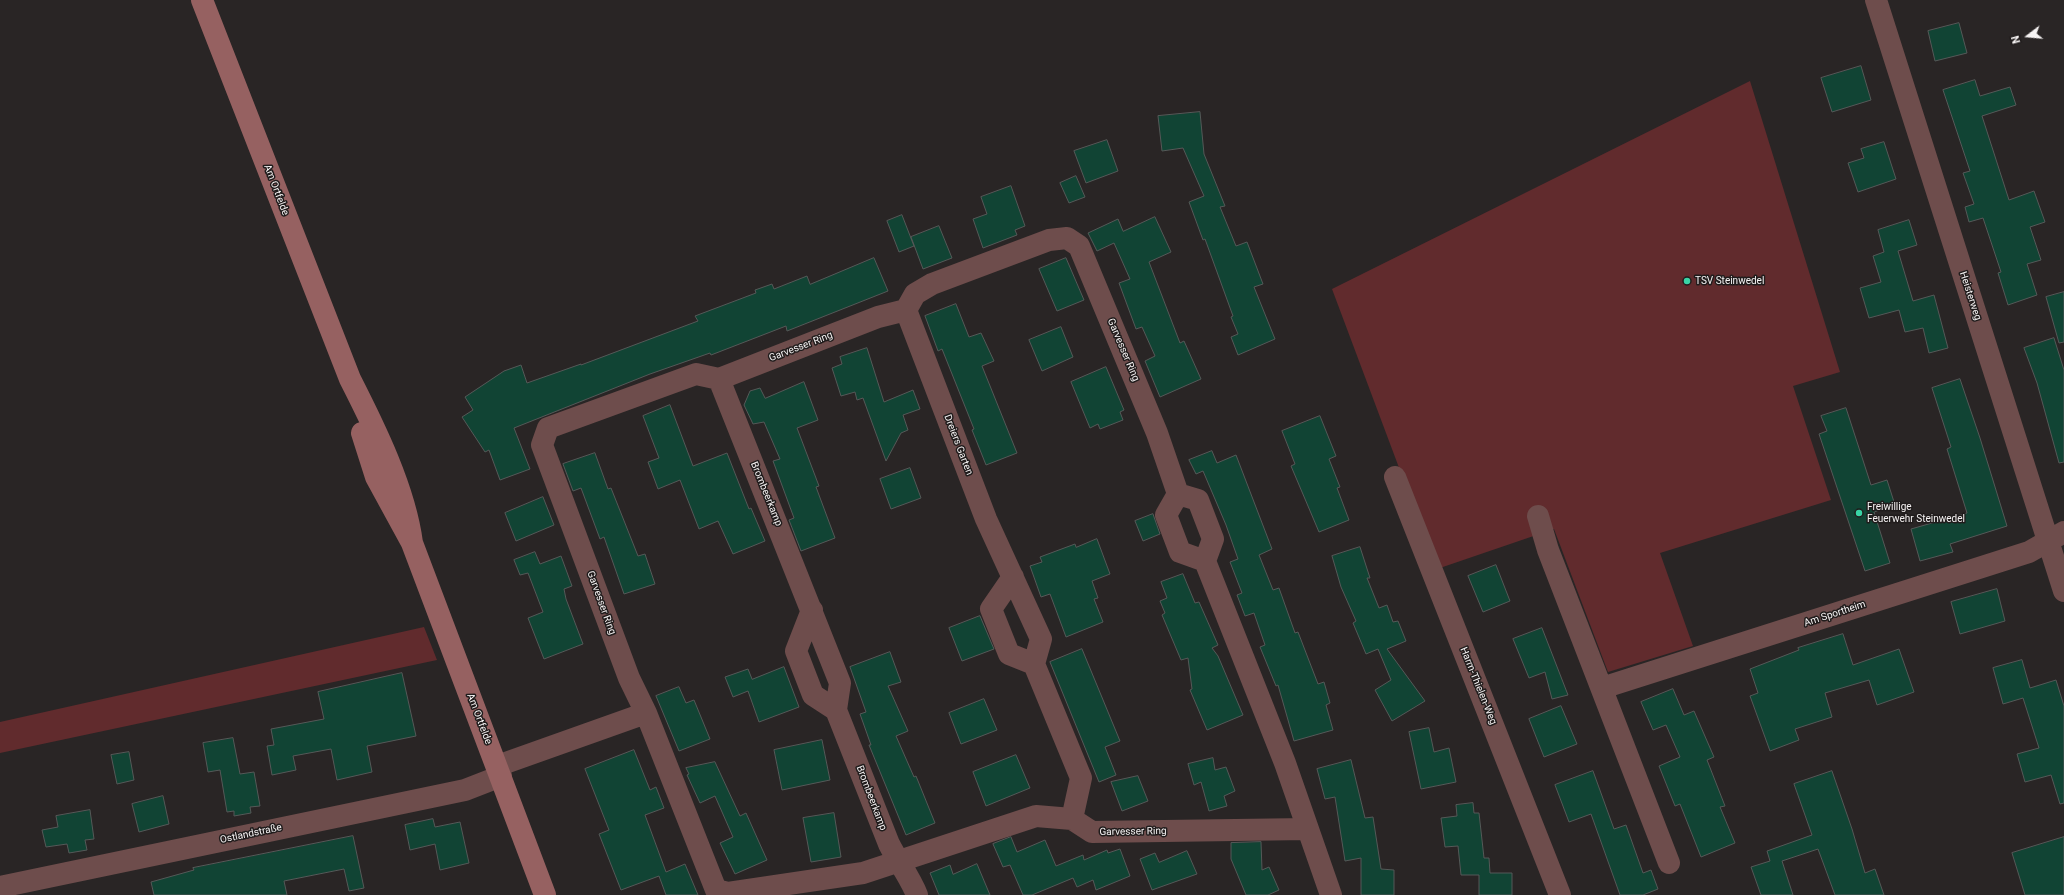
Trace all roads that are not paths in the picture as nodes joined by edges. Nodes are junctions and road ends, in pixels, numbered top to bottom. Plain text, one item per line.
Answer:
1 (202, 0) edge
2 (1876, 0) edge
3 (906, 310) junction
4 (719, 379) junction
5 (1395, 477) dead end
6 (1178, 494) junction
7 (1538, 516) dead end
8 (2056, 536) edge
9 (1205, 561) junction
10 (1013, 577) junction
11 (2064, 591) edge
12 (812, 610) junction
13 (1034, 664) junction
14 (1602, 688) junction
15 (836, 710) junction
16 (646, 712) junction
17 (499, 771) junction
18 (1072, 819) junction
19 (1307, 829) junction
20 (898, 862) junction
21 (1669, 863) dead end
22 (0, 887) edge
23 (545, 895) edge
24 (917, 895) edge
25 (1331, 895) edge
26 (1560, 895) edge

1 - 17 street, Am Ortfelde
2 - 8 street, Heisterweg
3 - 4 street, Garvesser Ring
3 - 6 street, Garvesser Ring
3 - 10 street, Dreiers Garten
4 - 12 street, Brombeerkamp
4 - 16 street, Garvesser Ring
5 - 26 street, Harm-Thielen-Weg
6 - 9 street
6 - 9 street
7 - 14 street
8 - 11 street, Heisterweg
8 - 14 street, Am Sportheim
9 - 19 street
10 - 13 street, Dreiers Garten
10 - 13 street
12 - 15 street, Brombeerkamp
12 - 15 street
13 - 18 street
14 - 21 street
15 - 20 street, Brombeerkamp
16 - 17 street
16 - 20 street, Garvesser Ring
17 - 22 street, Ostlandstraße
17 - 23 street, Am Ortfelde
18 - 19 street, Garvesser Ring
18 - 20 street, Garvesser Ring
19 - 25 street
20 - 24 street

